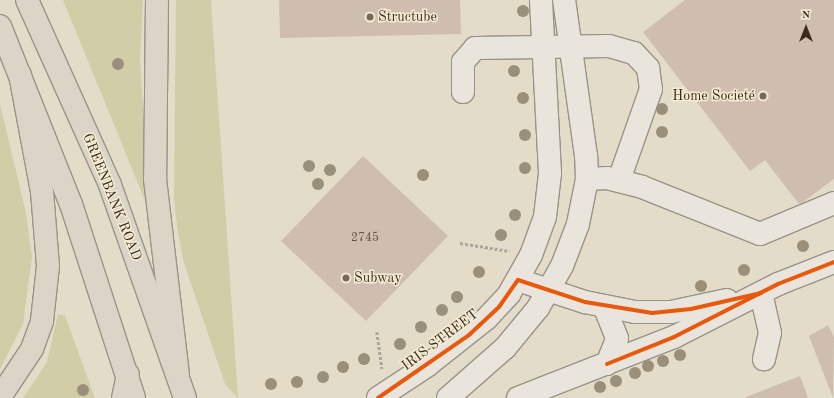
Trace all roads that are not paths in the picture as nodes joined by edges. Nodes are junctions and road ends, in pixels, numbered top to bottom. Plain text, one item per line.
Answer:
1 (27, 0) edge
2 (157, 0) edge
3 (542, 0) edge
4 (564, 0) edge
5 (0, 26) edge
6 (541, 46) junction
7 (569, 46) junction
8 (20, 75) junction
9 (463, 92) dead end
10 (587, 179) junction
11 (619, 180) junction
12 (834, 203) edge
13 (834, 262) edge
14 (518, 280) junction
15 (549, 291) junction
16 (761, 293) junction
17 (604, 306) junction
18 (764, 359) dead end
19 (607, 364) junction
20 (178, 374) junction
21 (128, 375) junction
22 (0, 397) edge
23 (185, 397) edge
24 (122, 398) edge
25 (134, 398) edge
26 (378, 398) edge
27 (448, 398) edge
28 (518, 398) edge

1 - 20 main road, GREENBANK ROAD
2 - 20 main road
3 - 6 street, IRIS STREET
4 - 7 street
5 - 8 main road
6 - 7 street
6 - 9 street
6 - 14 street, IRIS STREET
7 - 10 street
7 - 11 street
8 - 21 main road
8 - 22 main road
10 - 11 street
10 - 15 street
11 - 12 street
13 - 16 street
14 - 15 street
14 - 26 street, IRIS STREET
15 - 17 street
15 - 27 street
16 - 17 street
16 - 18 street
16 - 19 street
17 - 19 street
19 - 28 street
20 - 23 main road, GREENBANK ROAD
21 - 24 main road
21 - 25 main road

